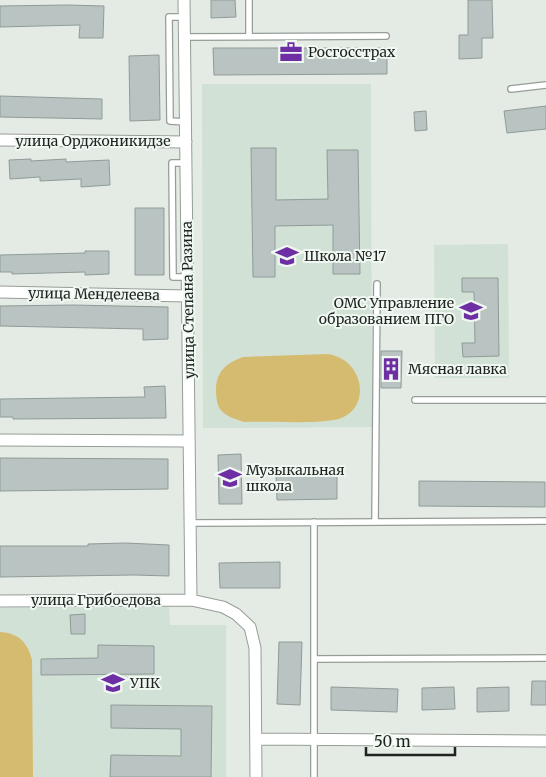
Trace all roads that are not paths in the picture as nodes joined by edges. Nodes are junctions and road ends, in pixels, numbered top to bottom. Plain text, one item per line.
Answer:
1 (184, 0) edge
2 (249, 0) edge
3 (184, 17) junction
4 (249, 36) junction
5 (386, 36) dead end
6 (185, 37) junction
7 (546, 85) edge
8 (511, 89) dead end
9 (186, 122) junction
10 (0, 140) edge
11 (186, 142) junction
12 (377, 284) dead end
13 (0, 292) edge
14 (188, 296) junction
15 (415, 400) dead end
16 (546, 400) edge
17 (0, 440) edge
18 (189, 441) junction
19 (546, 521) edge
20 (314, 522) junction
21 (375, 522) junction
22 (190, 523) junction
23 (191, 600) junction
24 (0, 601) edge
25 (314, 658) junction
26 (546, 658) edge
27 (257, 739) junction
28 (314, 739) junction
29 (546, 741) edge
30 (256, 777) edge
31 (314, 777) edge

1 - 3 street, улица Степана Разина
2 - 4 lane
3 - 6 street, улица Степана Разина
3 - 9 lane
4 - 5 lane
4 - 6 lane
6 - 9 street, улица Степана Разина
7 - 8 lane
9 - 11 street, улица Степана Разина
10 - 11 street, улица Орджоникидзе
11 - 14 street, улица Степана Разина
12 - 21 lane
13 - 14 street, улица Менделеева
14 - 18 street, улица Степана Разина
15 - 16 lane
17 - 18 street
18 - 22 street, улица Степана Разина
19 - 21 lane
20 - 21 lane
20 - 22 lane
20 - 25 lane
22 - 23 street, улица Степана Разина
23 - 24 street, улица Грибоедова
23 - 27 street, улица Грибоедова
25 - 26 lane
25 - 28 lane
27 - 28 street
27 - 30 street, улица Грибоедова
28 - 29 street
28 - 31 lane

